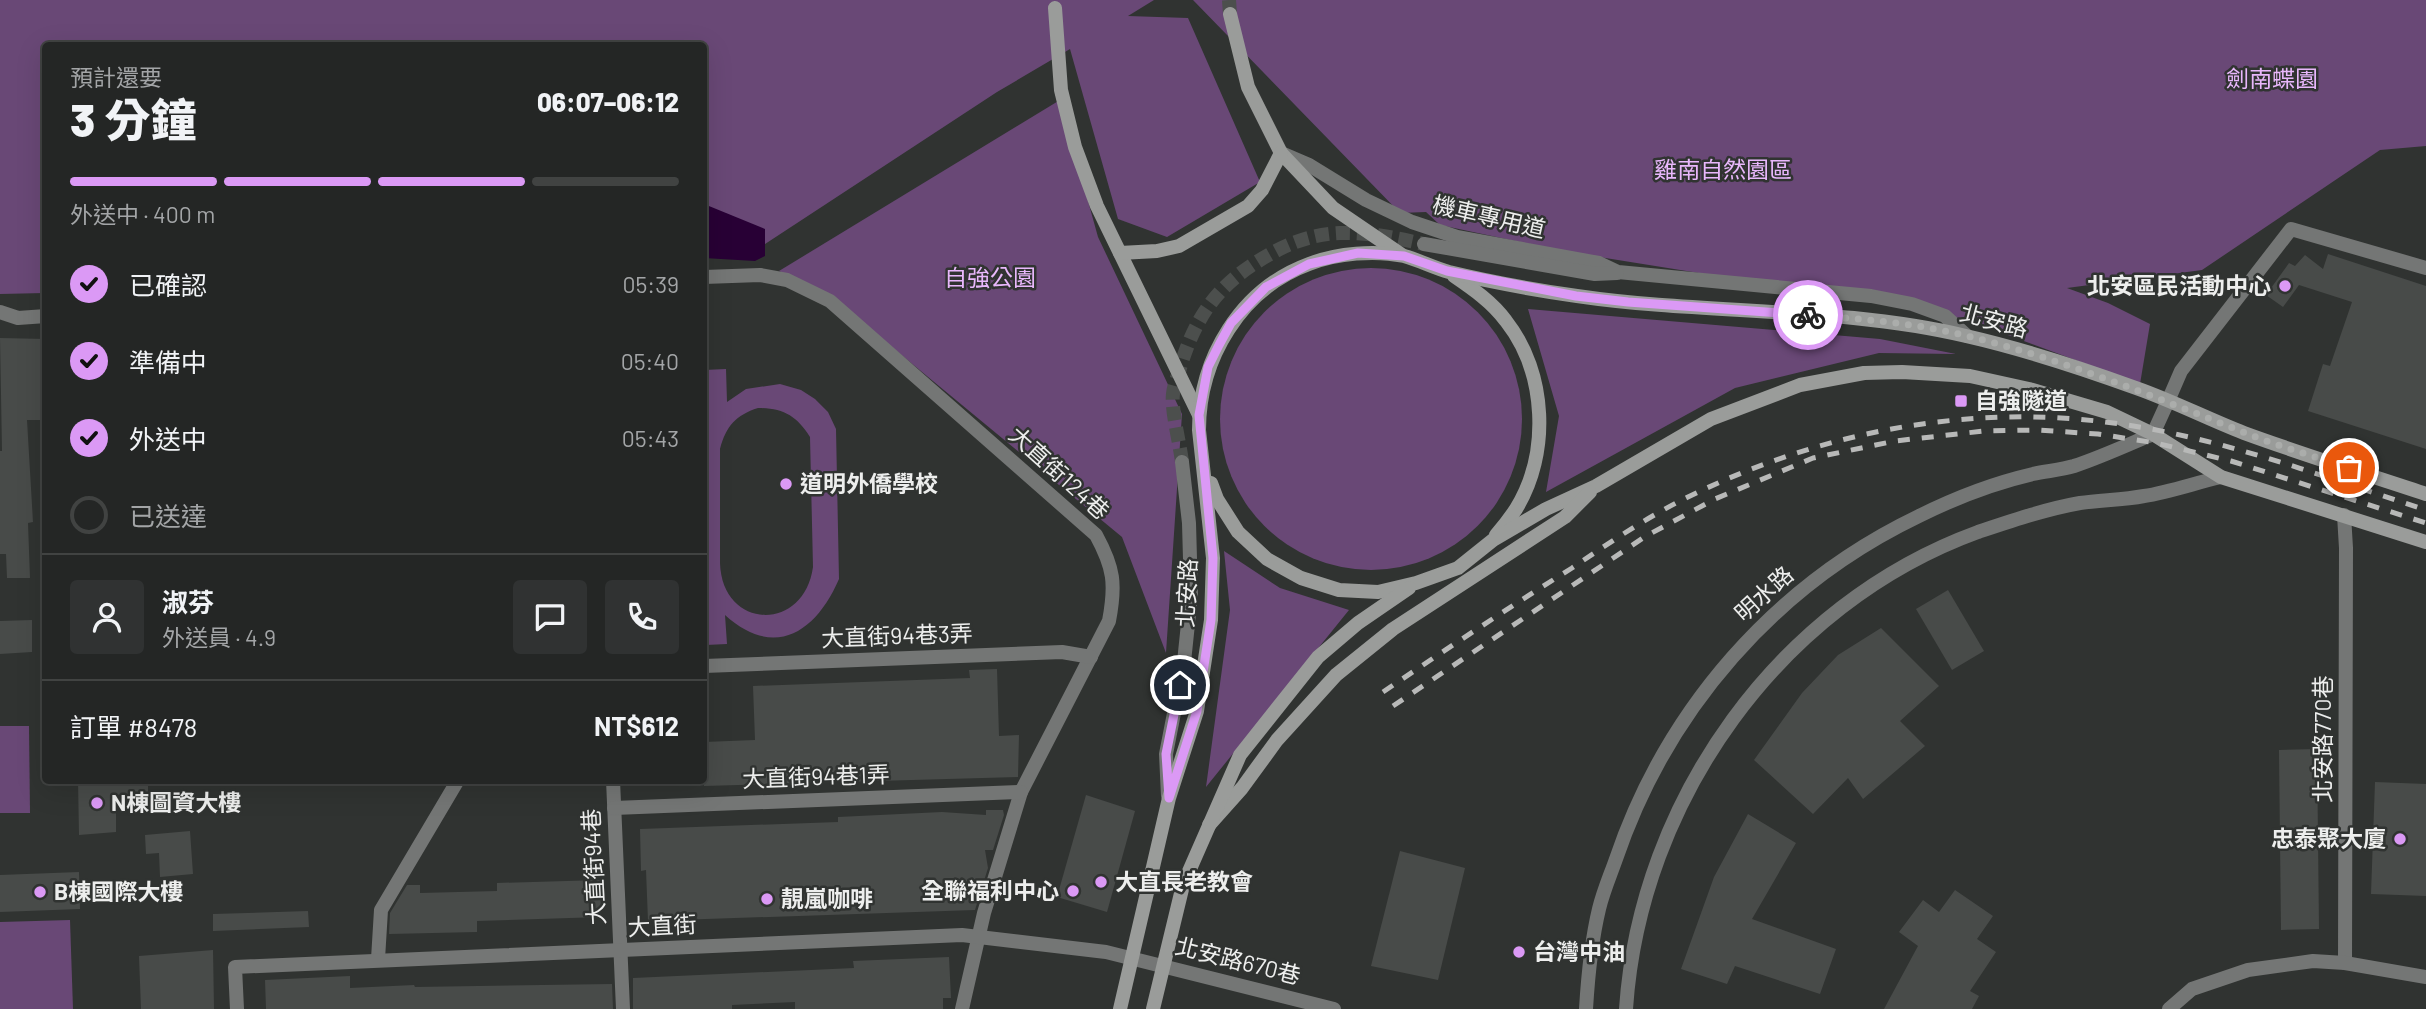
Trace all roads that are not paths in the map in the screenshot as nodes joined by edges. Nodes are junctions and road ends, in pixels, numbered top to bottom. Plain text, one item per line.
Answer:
1 (1055, 8) dead end
2 (1230, 14) tunnel mouth
3 (1281, 153) junction
4 (1424, 244) tunnel mouth
5 (1120, 253) junction
6 (1404, 256) junction
7 (2426, 268) edge
8 (1447, 271) junction
9 (1618, 272) junction
10 (707, 277) edge
11 (0, 312) edge
12 (42, 316) edge
13 (1967, 336) junction
14 (2168, 401) junction
15 (1199, 415) junction
16 (2153, 434) junction
17 (1182, 462) tunnel mouth
18 (1203, 462) junction
19 (2221, 477) junction
20 (1596, 486) junction
21 (2426, 494) edge
22 (2344, 515) junction
23 (1493, 540) junction
24 (2426, 542) edge
25 (1416, 583) junction
26 (1091, 657) junction
27 (707, 666) edge
28 (456, 784) edge
29 (613, 784) edge
30 (1021, 792) junction
31 (1169, 798) junction
32 (614, 808) junction
33 (1209, 825) junction
34 (979, 936) junction
35 (621, 950) junction
36 (1131, 958) junction
37 (378, 959) junction
38 (2344, 963) junction
39 (1162, 966) junction
40 (2426, 978) edge
41 (1317, 1007) edge
42 (237, 1009) edge
43 (623, 1009) edge
44 (962, 1009) edge
45 (1120, 1009) edge
46 (1153, 1009) edge
47 (1334, 1009) edge
48 (1586, 1009) edge
49 (1626, 1009) edge
50 (2169, 1009) edge

1 - 5 main road
2 - 3 main road
3 - 5 main road
3 - 6 main road
3 - 9 street, 機車專用道
4 - 9 street, 機車專用道
5 - 15 main road
6 - 8 main road, 北安路
6 - 15 main road, 北安路
7 - 14 street
8 - 13 main road, 北安路
8 - 23 main road, 北安路
9 - 13 street, 機車專用道
10 - 26 street, 大直街124巷
11 - 12 street
13 - 14 main road, 北安路
14 - 16 street
14 - 21 main road, 北安路
15 - 18 main road, 北安路
16 - 19 main road, 北安路
16 - 20 main road, 北安路
16 - 48 street, 明水路
17 - 31 street
18 - 25 main road, 北安路
18 - 31 main road, 北安路
19 - 22 main road, 北安路
19 - 49 street
20 - 23 main road, 北安路
20 - 33 main road
22 - 24 main road, 北安路
22 - 38 street, 北安路770巷
23 - 25 main road, 北安路
25 - 33 main road, 北安路
26 - 27 street, 大直街94巷3弄
26 - 30 street, 大直街124巷
28 - 37 street
29 - 32 street, 大直街94巷
30 - 32 street, 大直街94巷1弄
30 - 34 street, 大直街124巷
31 - 36 main road, 北安路
32 - 35 street, 大直街94巷
33 - 39 main road, 北安路
34 - 35 street, 大直街
34 - 36 street, 大直街
34 - 44 street, 大直街124巷
35 - 37 street, 大直街
35 - 43 street, 大直街94巷
36 - 39 street, 北安路670巷
36 - 45 main road, 北安路
37 - 42 street, 大直街
38 - 40 street
38 - 50 street
39 - 41 street, 北安路670巷
39 - 46 main road, 北安路
41 - 47 street, 北安路670巷

